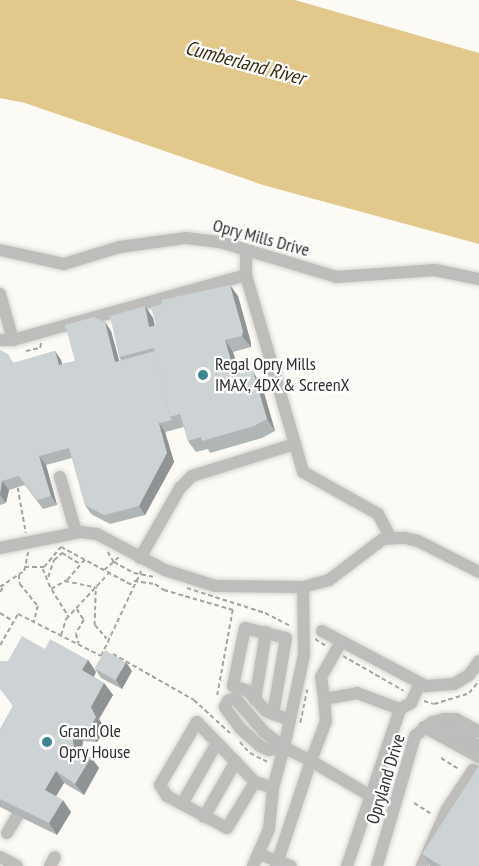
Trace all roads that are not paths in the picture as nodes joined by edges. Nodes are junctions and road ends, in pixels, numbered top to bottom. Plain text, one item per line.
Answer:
1 (0, 250) edge
2 (246, 250) junction
3 (246, 275) junction
4 (479, 279) edge
5 (0, 294) edge
6 (0, 340) edge
7 (13, 340) junction
8 (295, 444) junction
9 (60, 477) dead end
10 (76, 532) junction
11 (391, 538) junction
12 (0, 548) edge
13 (145, 561) junction
14 (479, 572) edge
15 (303, 587) junction
16 (322, 631) dead end
17 (266, 632) junction
18 (341, 642) junction
19 (479, 661) edge
20 (419, 685) junction
21 (324, 699) junction
22 (255, 700) junction
23 (400, 709) junction
24 (273, 714) junction
25 (290, 720) junction
26 (438, 721) junction
27 (424, 727) junction
28 (479, 732) edge
29 (217, 743) junction
30 (479, 746) edge
31 (284, 747) junction
32 (479, 757) edge
33 (236, 761) junction
34 (311, 761) junction
35 (479, 772) edge
36 (255, 782) junction
37 (273, 788) junction
38 (371, 796) junction
39 (182, 804) junction
40 (19, 813) edge
41 (204, 817) junction
42 (7, 833) dead end
43 (259, 854) junction
44 (0, 857) edge
45 (277, 864) edge
46 (17, 866) edge
47 (253, 866) edge
48 (291, 866) edge
49 (347, 866) edge
50 (377, 866) edge
51 (422, 866) edge

1 - 2 lane, Opry Mills Drive
2 - 3 lane
2 - 4 lane, Opry Mills Drive
3 - 7 lane
3 - 8 lane
5 - 7 lane
6 - 7 lane
8 - 11 lane
8 - 13 lane
9 - 10 lane
10 - 12 lane
10 - 13 lane
11 - 14 lane
11 - 15 lane
13 - 15 lane
15 - 25 lane
16 - 18 lane
17 - 22 lane
17 - 22 lane
17 - 24 lane
18 - 20 lane
18 - 21 lane
19 - 20 lane
20 - 23 lane
21 - 23 lane
21 - 34 lane
22 - 24 lane
23 - 38 lane
24 - 25 lane
25 - 31 lane
26 - 27 lane, Opryland Drive
26 - 28 lane
26 - 30 lane
27 - 32 lane
27 - 50 lane, Opryland Drive
29 - 33 lane
29 - 39 lane
29 - 39 lane
31 - 31 lane
31 - 34 lane
31 - 37 lane
33 - 36 lane
33 - 41 lane
34 - 38 lane
34 - 45 lane
35 - 51 lane
36 - 37 lane
36 - 41 lane
37 - 43 lane
38 - 49 lane
39 - 41 lane
40 - 42 lane
43 - 45 lane
43 - 47 lane
44 - 46 lane
45 - 48 lane

